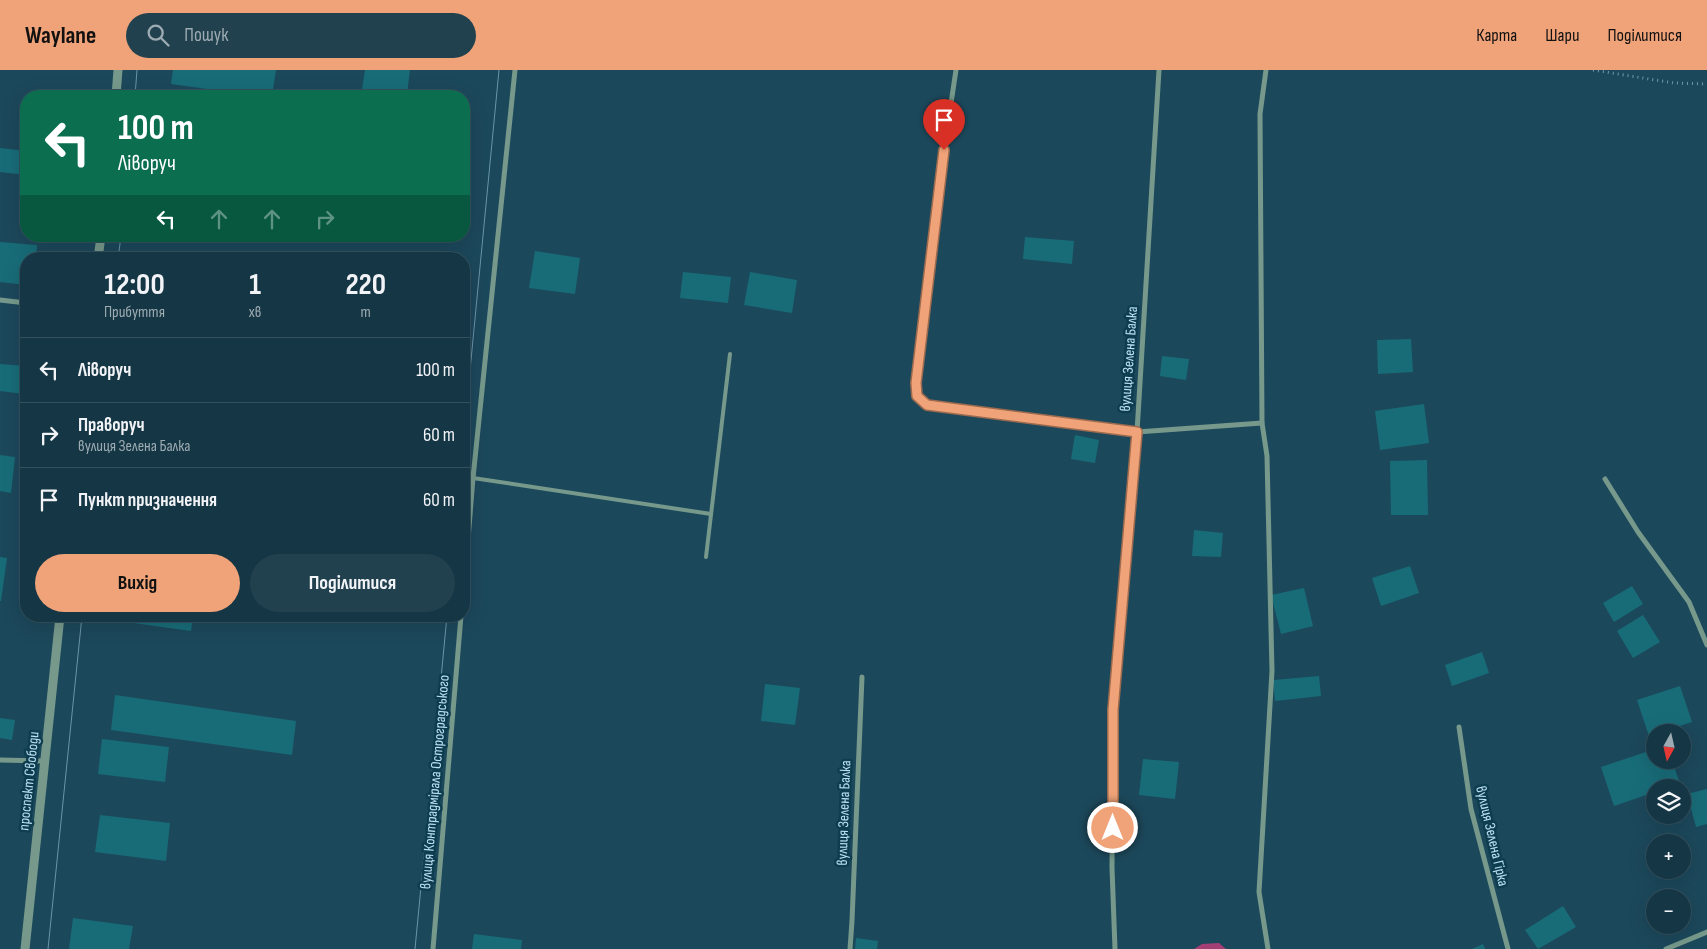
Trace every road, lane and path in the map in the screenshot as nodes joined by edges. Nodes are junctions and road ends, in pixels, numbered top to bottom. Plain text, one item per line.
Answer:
1 (118, 70) edge
2 (515, 70) edge
3 (956, 70) edge
4 (1159, 70) edge
5 (1266, 70) edge
6 (1593, 70) edge
7 (1707, 84) edge
8 (116, 90) edge
9 (0, 300) edge
10 (20, 302) edge
11 (730, 354) dead end
12 (1262, 422) junction
13 (1137, 432) junction
14 (473, 478) junction
15 (1605, 479) dead end
16 (711, 514) junction
17 (470, 515) edge
18 (706, 557) dead end
19 (59, 622) edge
20 (460, 622) edge
21 (1707, 645) edge
22 (862, 677) dead end
23 (1459, 727) dead end
24 (0, 760) edge
25 (44, 762) junction
26 (1707, 932) edge
27 (25, 949) edge
28 (433, 949) edge
29 (850, 949) edge
30 (1115, 949) edge
31 (1268, 949) edge
32 (1508, 949) edge
33 (1666, 949) edge

1 - 8 street
2 - 14 street
3 - 13 street
4 - 13 street, вулиця Зелена Балка
5 - 12 street
6 - 7 path
9 - 10 street
11 - 16 lane
12 - 13 street
12 - 31 street
13 - 30 street, вулиця Зелена Балка
14 - 16 lane
14 - 17 street
15 - 21 street
16 - 18 lane
19 - 25 street, проспект Свободи
20 - 28 street, вулиця Контрадмірала Остроградського
22 - 29 street, вулиця Зелена Балка
23 - 32 street, вулиця Зелена Гірка
24 - 25 street
25 - 27 street, проспект Свободи
26 - 33 street

